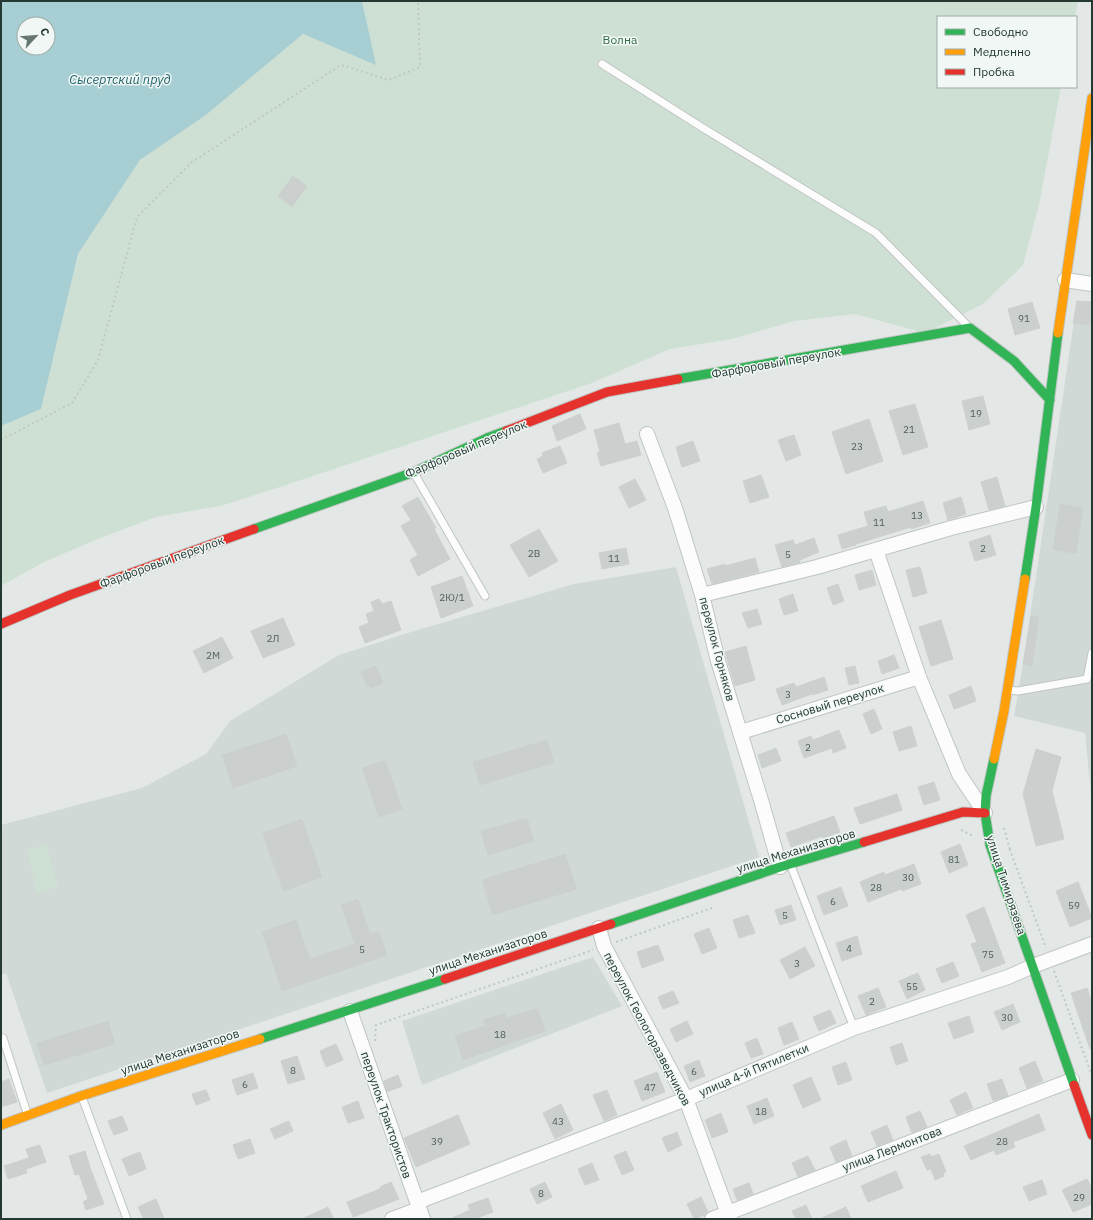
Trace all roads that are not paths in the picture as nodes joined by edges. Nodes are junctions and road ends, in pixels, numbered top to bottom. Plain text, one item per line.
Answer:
1 (602, 64) dead end
2 (1092, 98) edge
3 (1090, 121) edge
4 (1065, 280) junction
5 (1092, 284) edge
6 (970, 328) junction
7 (1050, 400) junction
8 (647, 434) dead end
9 (414, 472) junction
10 (1036, 507) junction
11 (876, 550) junction
12 (702, 595) junction
13 (484, 596) dead end
14 (1, 624) edge
15 (1092, 653) edge
16 (919, 677) junction
17 (1008, 690) junction
18 (741, 732) junction
19 (985, 813) junction
20 (785, 866) junction
21 (599, 928) junction
22 (1092, 944) edge
23 (1033, 966) junction
24 (350, 1011) junction
25 (854, 1028) junction
26 (1, 1039) edge
27 (1072, 1080) junction
28 (82, 1096) junction
29 (686, 1099) junction
30 (28, 1115) junction
31 (1, 1125) edge
32 (1092, 1135) edge
33 (420, 1210) edge
34 (728, 1216) edge
35 (127, 1219) edge
36 (392, 1219) edge
37 (712, 1219) edge

1 - 6 lane
2 - 3 street
3 - 4 street
4 - 5 street
4 - 7 street
6 - 7 street
6 - 9 street, Фарфоровый переулок
7 - 10 street
8 - 12 street, переулок Горняков
9 - 13 lane
9 - 14 street, Фарфоровый переулок
10 - 11 street
10 - 17 street
11 - 12 street
11 - 16 street, улица Тимирязева
12 - 18 street, переулок Горняков
15 - 17 lane
16 - 18 street, Сосновый переулок
16 - 19 street, улица Тимирязева
17 - 19 street
18 - 20 street, переулок Горняков
19 - 20 street, улица Механизаторов
19 - 23 street, улица Тимирязева
20 - 21 street, улица Механизаторов
20 - 25 lane
21 - 24 street, улица Механизаторов
21 - 29 street, переулок Геологоразведчиков
22 - 23 street, улица 4-й Пятилетки
23 - 25 street, улица 4-й Пятилетки
23 - 27 street, улица Тимирязева
24 - 28 street, улица Механизаторов
24 - 33 street, переулок Трактористов
25 - 29 street, улица 4-й Пятилетки
26 - 30 lane
27 - 32 street, улица Тимирязева
27 - 34 street, улица Лермонтова
28 - 30 street, улица Механизаторов
28 - 35 lane
29 - 33 street, улица 4-й Пятилетки
29 - 34 street, переулок Геологоразведчиков
30 - 31 street, улица Механизаторов
33 - 36 street, улица 4-й Пятилетки
34 - 37 street, улица Лермонтова

